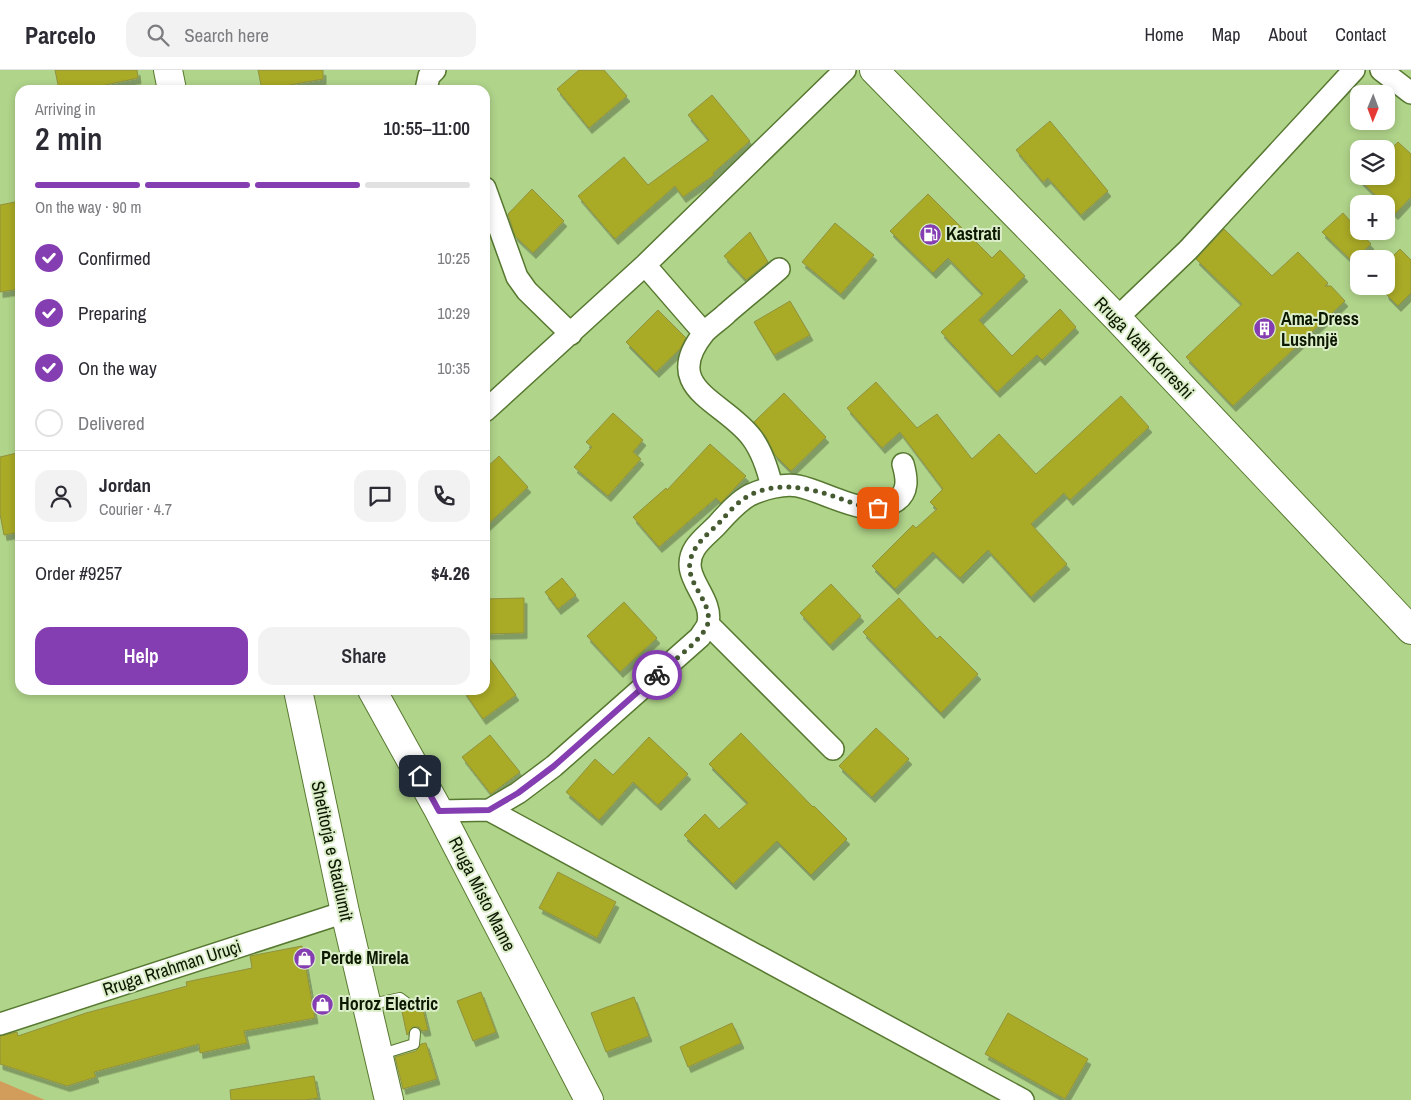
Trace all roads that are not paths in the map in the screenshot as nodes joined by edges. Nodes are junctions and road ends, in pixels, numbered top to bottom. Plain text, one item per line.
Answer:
1 (168, 70) edge
2 (435, 70) edge
3 (845, 70) edge
4 (874, 70) edge
5 (1354, 70) edge
6 (1381, 70) edge
7 (171, 85) edge
8 (427, 85) edge
9 (1411, 93) edge
10 (490, 202) edge
11 (645, 266) junction
12 (779, 269) dead end
13 (1117, 318) junction
14 (704, 333) junction
15 (571, 334) junction
16 (490, 407) edge
17 (903, 464) dead end
18 (772, 487) junction
19 (708, 624) junction
20 (1411, 630) edge
21 (299, 695) edge
22 (375, 695) edge
23 (833, 749) dead end
24 (489, 810) junction
25 (439, 811) junction
26 (345, 912) junction
27 (408, 1004) dead end
28 (366, 1005) junction
29 (0, 1024) edge
30 (415, 1033) dead end
31 (378, 1055) junction
32 (389, 1100) edge
33 (589, 1100) edge
34 (1024, 1100) edge

1 - 7 main road
2 - 8 street
3 - 11 street
4 - 13 main road, Rruga Vath Korreshi
5 - 13 street
6 - 9 street
10 - 15 street
11 - 14 street
11 - 15 street
12 - 14 street
13 - 20 main road, Rruga Vath Korreshi
14 - 18 street
15 - 16 street
17 - 18 street
18 - 19 street
19 - 23 street
19 - 24 street
21 - 26 main road, Shetitorja e Stadiumit
22 - 25 main road, Rruga Misto Mame
24 - 25 street
24 - 34 street
25 - 33 main road, Rruga Misto Mame
26 - 28 main road, Shetitorja e Stadiumit
26 - 29 street, Rruga Rrahman Uruçi
27 - 28 lane
28 - 31 main road, Shetitorja e Stadiumit
30 - 31 lane
31 - 32 main road, Shetitorja e Stadiumit

